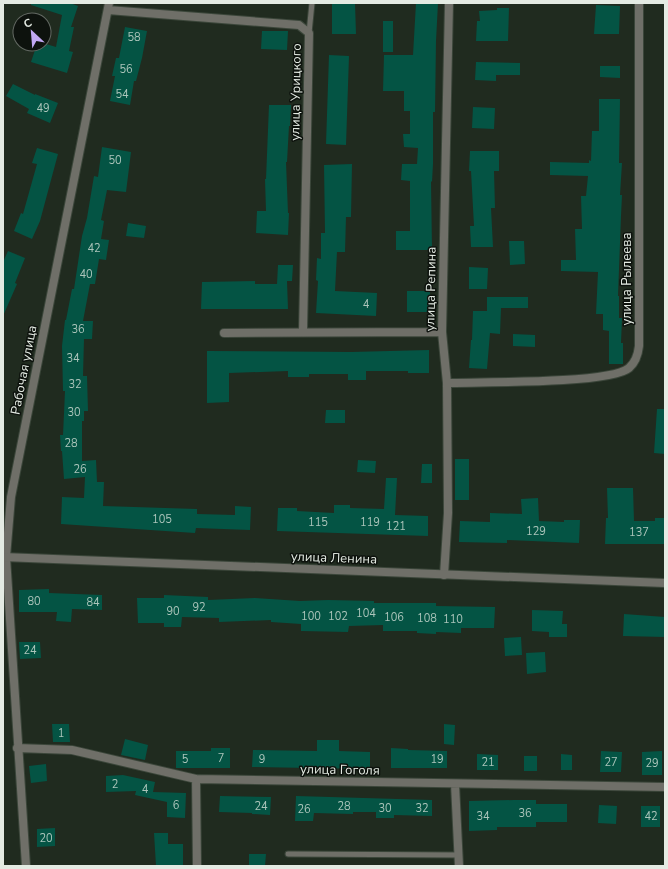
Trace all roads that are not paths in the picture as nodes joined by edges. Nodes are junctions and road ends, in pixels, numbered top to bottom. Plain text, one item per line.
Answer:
1 (312, 3) edge
2 (449, 3) edge
3 (639, 3) edge
4 (109, 6) edge
5 (309, 33) junction
6 (303, 332) junction
7 (442, 332) junction
8 (224, 333) dead end
9 (447, 383) junction
10 (4, 557) edge
11 (444, 575) junction
12 (665, 583) edge
13 (17, 748) junction
14 (196, 779) junction
15 (455, 784) junction
16 (665, 787) edge
17 (288, 854) dead end
18 (459, 855) junction
19 (26, 866) edge
20 (197, 866) edge
21 (459, 866) edge

1 - 5 lane
2 - 7 street, улица Репина
3 - 9 street, улица Рылеева
4 - 5 street, улица Урицкого
4 - 10 street, Рабочая улица
5 - 6 street, улица Урицкого
6 - 7 street
6 - 8 street
7 - 9 street, улица Репина
9 - 11 street, улица Репина
10 - 11 street, улица Ленина
10 - 13 street, Рабочая улица
11 - 12 street, улица Ленина
13 - 14 street, улица Гоголя
13 - 19 street, Рабочая улица
14 - 15 street, улица Гоголя
14 - 20 street
15 - 16 street, улица Гоголя
15 - 18 street
17 - 18 lane
18 - 21 street

